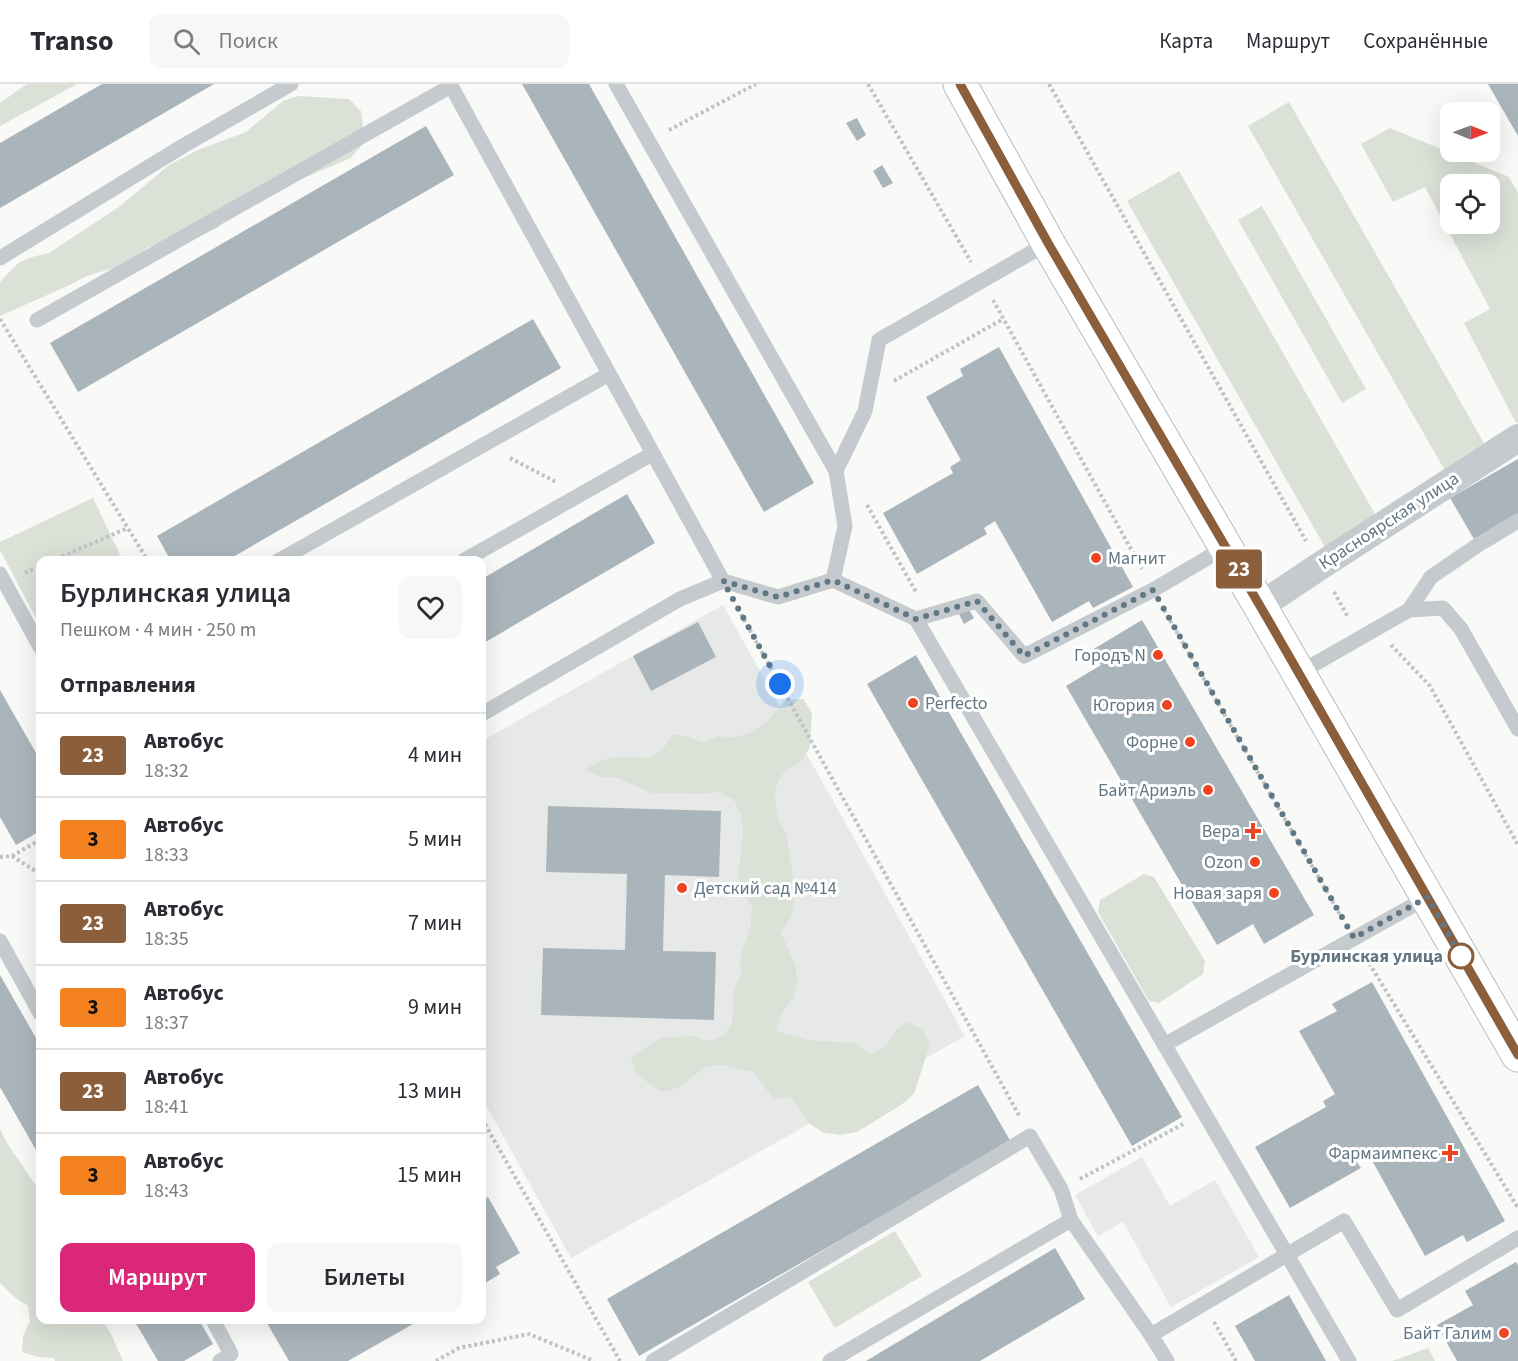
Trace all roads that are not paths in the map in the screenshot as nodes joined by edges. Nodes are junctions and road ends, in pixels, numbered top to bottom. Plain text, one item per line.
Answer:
1 (291, 84) edge
2 (616, 84) edge
3 (960, 84) edge
4 (450, 85) edge
5 (1048, 243) junction
6 (0, 258) edge
7 (37, 320) dead end
8 (609, 374) junction
9 (1518, 438) edge
10 (652, 454) junction
11 (839, 465) junction
12 (1518, 520) edge
13 (1226, 547) junction
14 (287, 556) edge
15 (472, 556) edge
16 (0, 574) edge
17 (833, 580) junction
18 (723, 581) junction
19 (1260, 606) junction
20 (1409, 610) junction
21 (922, 616) junction
22 (36, 640) edge
23 (1299, 673) junction
24 (486, 712) edge
25 (1518, 729) edge
26 (1428, 897) junction
27 (0, 941) edge
28 (36, 1006) edge
29 (1164, 1045) junction
30 (1518, 1054) edge
31 (1071, 1220) junction
32 (1518, 1238) edge
33 (1287, 1255) junction
34 (215, 1324) edge
35 (1151, 1335) junction
36 (220, 1361) edge
37 (653, 1361) edge
38 (830, 1361) edge
39 (1167, 1361) edge
40 (1349, 1361) edge

1 - 6 lane
2 - 11 lane
3 - 5 main road
4 - 7 lane
4 - 8 lane
5 - 11 lane
5 - 13 main road
8 - 10 lane
8 - 14 lane
9 - 19 street, Красноярская улица
10 - 15 lane
10 - 18 lane
11 - 17 lane
12 - 20 lane
13 - 19 main road
13 - 21 lane
16 - 22 lane
17 - 18 lane
17 - 21 lane
18 - 24 lane
19 - 23 main road
20 - 23 lane
20 - 25 lane
21 - 29 lane
23 - 26 main road
26 - 29 lane
26 - 30 main road
27 - 28 lane
29 - 33 lane
31 - 35 lane
31 - 37 lane
31 - 38 lane
32 - 33 lane
33 - 35 lane
33 - 40 lane
34 - 36 lane
35 - 39 lane

